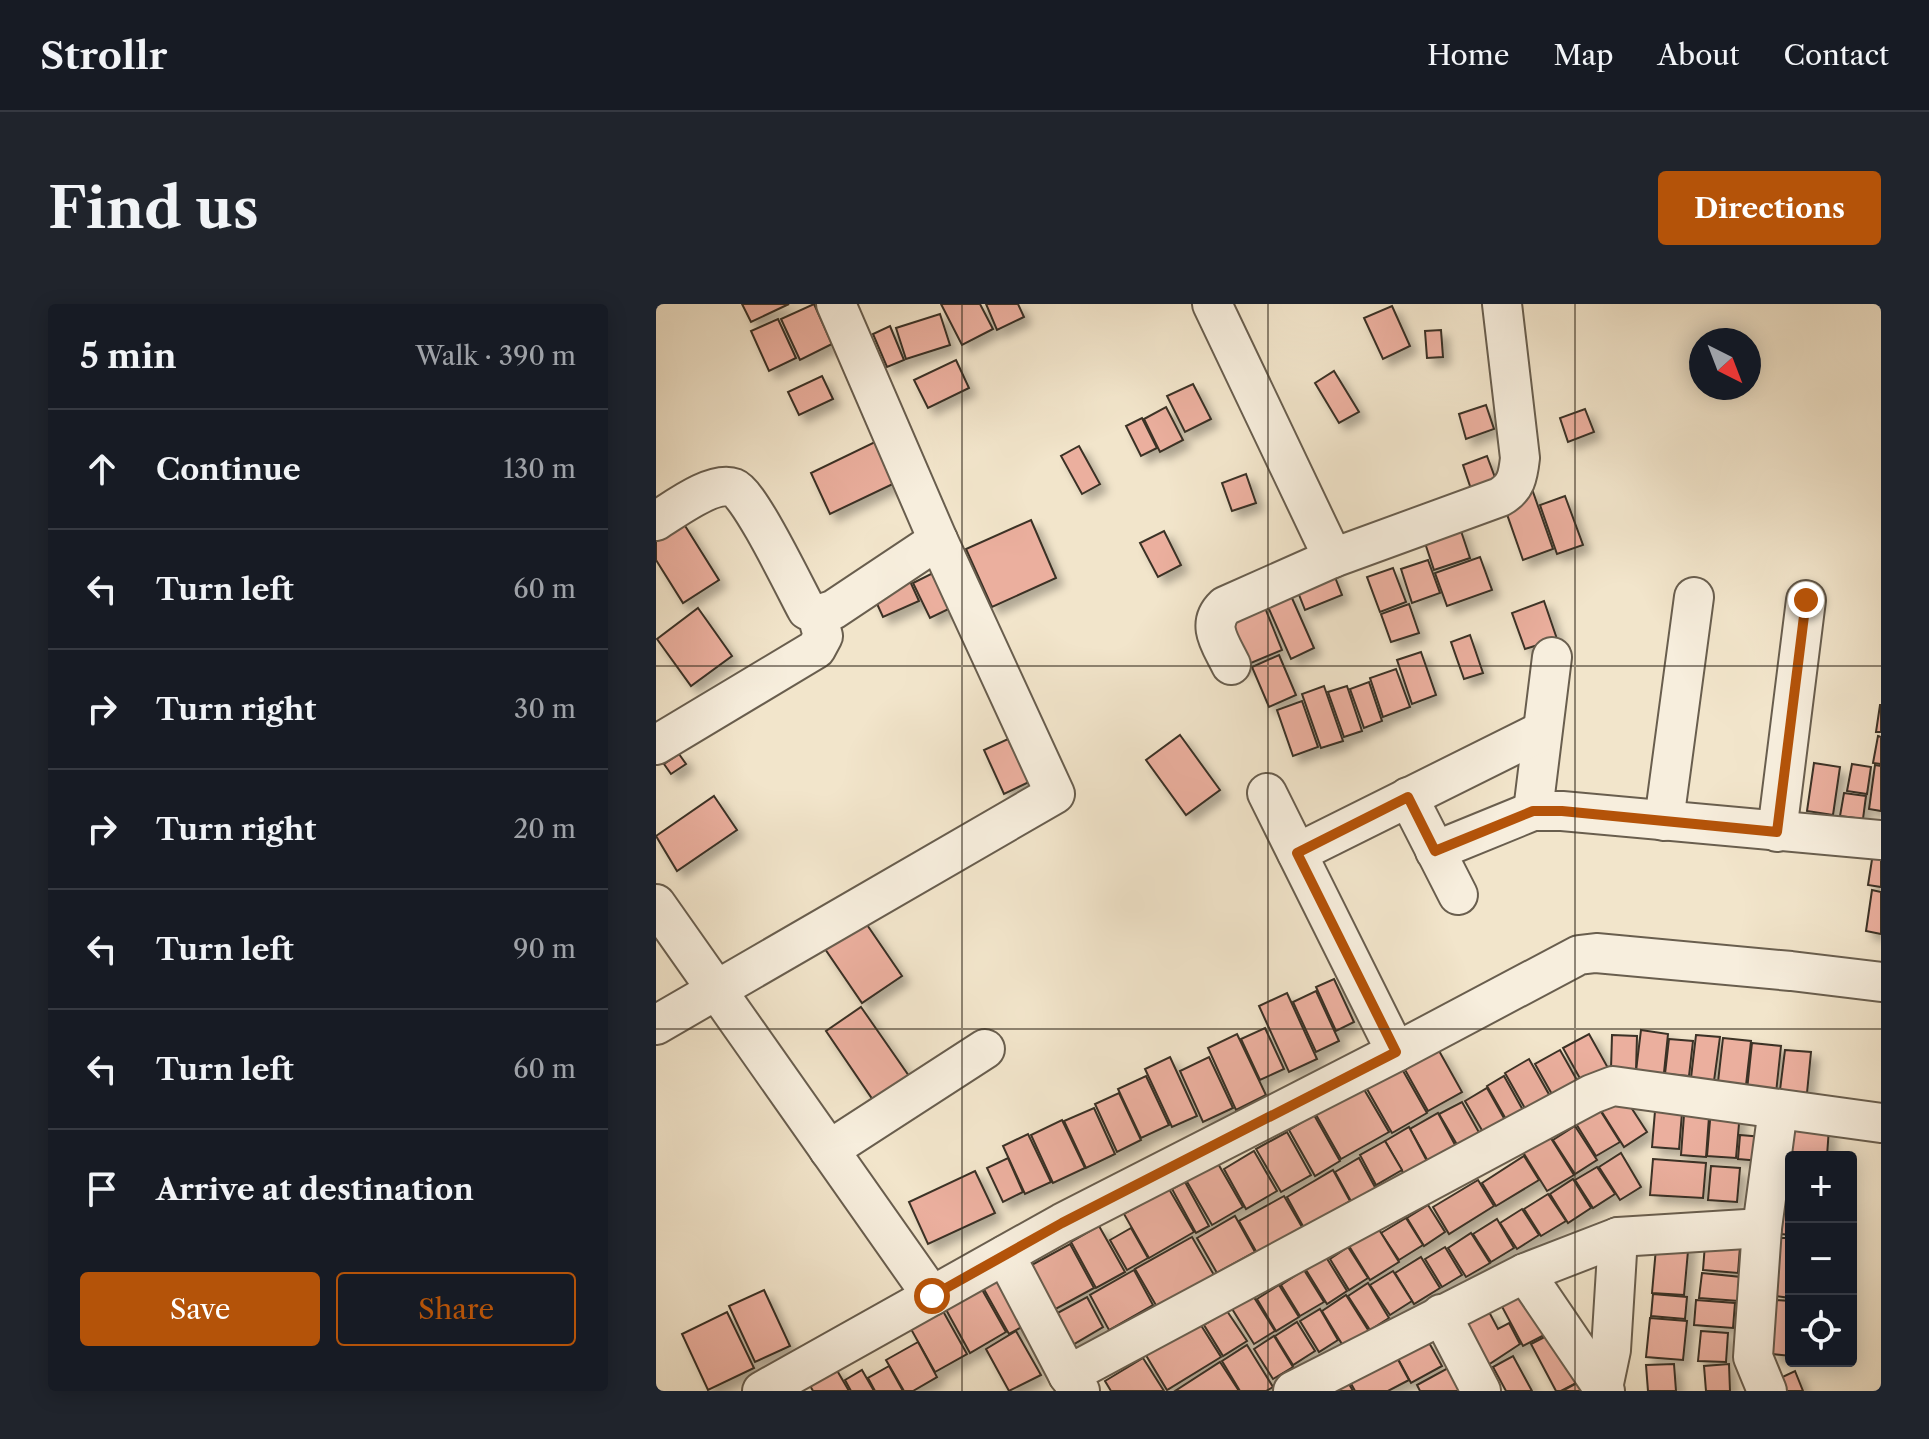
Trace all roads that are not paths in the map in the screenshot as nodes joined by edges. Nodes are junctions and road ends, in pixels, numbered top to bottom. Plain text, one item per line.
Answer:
1 (836, 304) edge
2 (1212, 304) edge
3 (1502, 304) edge
4 (656, 521) edge
5 (938, 540) junction
6 (1333, 558) junction
7 (1694, 597) dead end
8 (1806, 600) dead end
9 (817, 615) junction
10 (1552, 657) dead end
11 (1231, 665) dead end
12 (1542, 731) junction
13 (656, 745) edge
14 (1267, 793) dead end
15 (1408, 797) junction
16 (1533, 811) junction
17 (1664, 821) junction
18 (1777, 832) junction
19 (1881, 840) edge
20 (1435, 851) junction
21 (1297, 853) junction
22 (1458, 895) dead end
23 (656, 904) edge
24 (1881, 982) edge
25 (716, 990) junction
26 (656, 1025) edge
27 (985, 1049) dead end
28 (1396, 1052) junction
29 (1778, 1109) junction
30 (1881, 1123) edge
31 (829, 1150) junction
32 (1762, 1228) junction
33 (1618, 1237) junction
34 (1005, 1255) junction
35 (1525, 1273) junction
36 (932, 1296) junction
37 (1441, 1314) junction
38 (1074, 1383) edge
39 (1604, 1390) edge
40 (762, 1391) edge
41 (1293, 1391) edge
42 (1481, 1391) edge
43 (1767, 1391) edge

1 - 5 street
2 - 6 street
3 - 6 street
4 - 9 street
5 - 9 street
5 - 25 street
6 - 11 street
7 - 17 street
8 - 18 street
9 - 13 street
10 - 12 street
12 - 15 street
12 - 16 street
14 - 21 street
15 - 20 street
15 - 21 street
16 - 17 street
16 - 20 street
17 - 18 street
18 - 19 street
20 - 22 street
21 - 28 street
23 - 25 street
24 - 28 street
25 - 26 street
25 - 31 street
27 - 31 street
28 - 34 street
29 - 30 street
29 - 32 street
29 - 38 street
31 - 36 street
32 - 33 street
32 - 43 street
33 - 35 street
33 - 39 street
34 - 36 street
34 - 38 street
35 - 37 street
35 - 39 street
36 - 40 street
37 - 41 street
37 - 42 street

